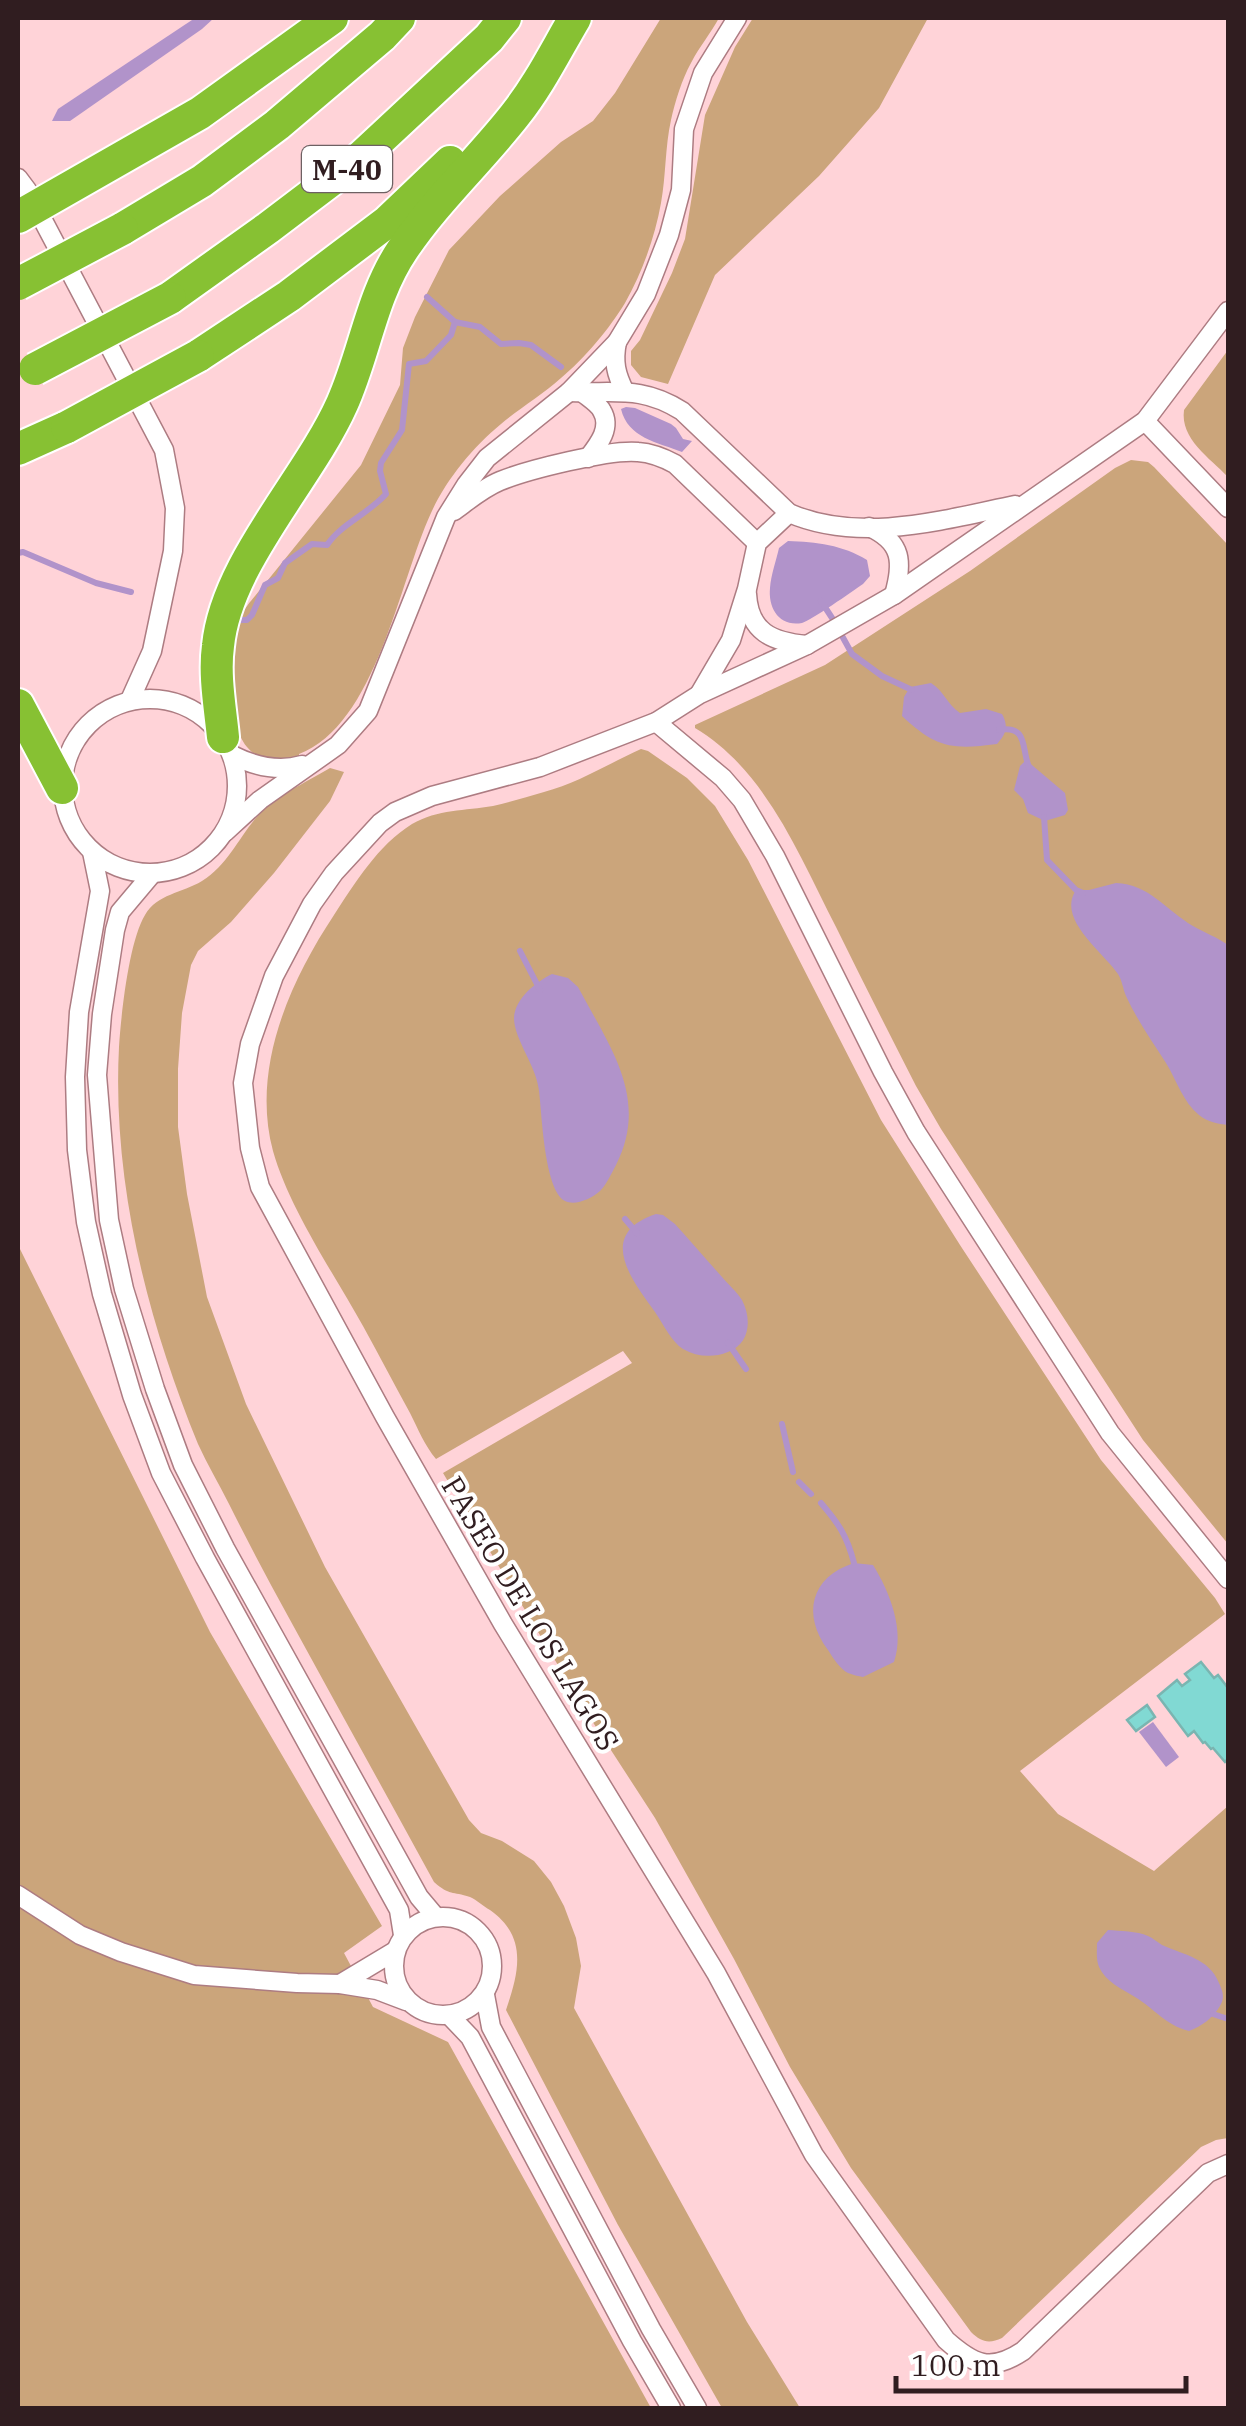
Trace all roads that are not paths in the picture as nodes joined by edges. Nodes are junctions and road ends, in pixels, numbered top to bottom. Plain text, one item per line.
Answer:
1 (332, 18) edge
2 (399, 18) edge
3 (505, 18) edge
4 (737, 18) edge
5 (572, 23) edge
6 (18, 178) edge
7 (27, 212) edge
8 (18, 284) edge
9 (1228, 312) edge
10 (616, 342) junction
11 (26, 373) edge
12 (576, 392) junction
13 (625, 392) junction
14 (1145, 422) junction
15 (506, 442) junction
16 (18, 449) edge
17 (588, 458) junction
18 (522, 474) junction
19 (1025, 503) junction
20 (1228, 508) edge
21 (789, 513) junction
22 (446, 517) junction
23 (869, 526) junction
24 (756, 543) junction
25 (747, 589) junction
26 (894, 595) junction
27 (807, 645) junction
28 (700, 694) junction
29 (130, 700) junction
30 (18, 705) edge
31 (656, 722) junction
32 (227, 746) junction
33 (312, 762) junction
34 (62, 788) junction
35 (225, 832) junction
36 (92, 852) junction
37 (152, 874) junction
38 (1228, 1580) edge
39 (18, 1895) edge
40 (435, 1916) junction
41 (399, 1943) junction
42 (340, 1984) junction
43 (484, 1996) junction
44 (406, 2001) junction
45 (450, 2016) junction
46 (1228, 2164) edge
47 (670, 2408) edge
48 (697, 2408) edge

1 - 7 highway
2 - 8 highway, M-40, bridge
3 - 11 highway, M-40, bridge
4 - 10 street
5 - 16 highway, bridge
5 - 32 highway
6 - 7 street
7 - 29 street
9 - 14 street, PASEO DE LOS LAGOS
10 - 12 street
10 - 13 street
12 - 13 street, PASEO DE LOS LAGOS
12 - 15 street
12 - 17 street
13 - 21 street, PASEO DE LOS LAGOS
14 - 19 street, PASEO DE LOS LAGOS
14 - 20 street
15 - 18 street
15 - 22 street
17 - 18 street
17 - 24 street
18 - 22 street
19 - 23 street, PASEO DE LOS LAGOS
19 - 26 street, PASEO DE LOS LAGOS
21 - 23 street, PASEO DE LOS LAGOS
21 - 24 street
22 - 33 street
23 - 26 street
24 - 25 street, PASEO DE LOS LAGOS
25 - 27 street
25 - 28 street, PASEO DE LOS LAGOS
26 - 27 street, PASEO DE LOS LAGOS
27 - 28 street, PASEO DE LOS LAGOS
28 - 31 street, PASEO DE LOS LAGOS
29 - 32 street
29 - 34 street
30 - 34 highway
31 - 38 street
31 - 46 street, PASEO DE LOS LAGOS
32 - 33 street
32 - 35 street
33 - 35 street
34 - 36 street
35 - 37 street
36 - 37 street
36 - 41 street
37 - 40 street
39 - 42 street
40 - 41 street
40 - 43 street
41 - 42 street
41 - 44 street
42 - 44 street
43 - 45 street
43 - 48 street
44 - 45 street
45 - 47 street

